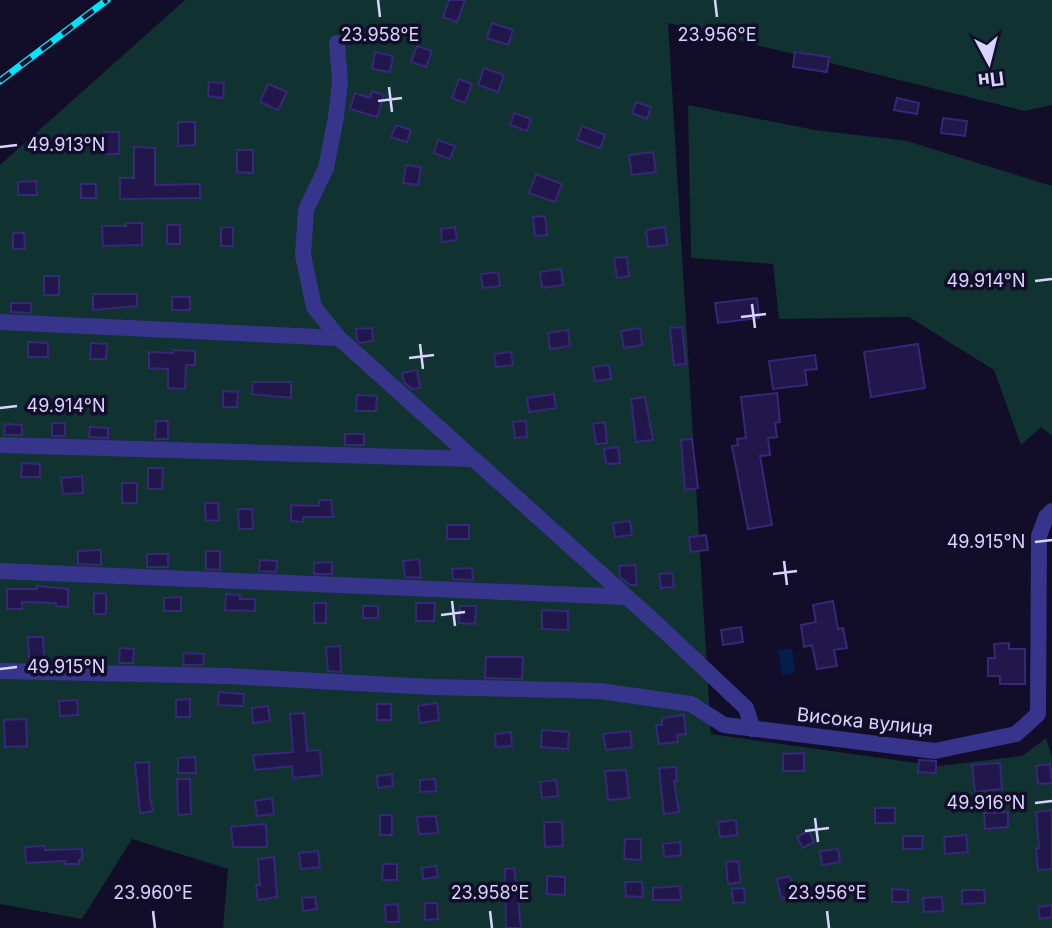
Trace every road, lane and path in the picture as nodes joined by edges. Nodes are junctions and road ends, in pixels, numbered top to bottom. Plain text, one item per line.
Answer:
1 (337, 43) dead end
2 (0, 322) edge
3 (339, 338) junction
4 (0, 445) edge
5 (472, 459) junction
6 (1052, 511) edge
7 (0, 571) edge
8 (626, 597) junction
9 (0, 671) edge
10 (753, 729) junction

1 - 3 street
2 - 3 street
3 - 5 street
4 - 5 street
5 - 8 street
6 - 10 street, Висока вулиця
7 - 8 street
8 - 10 street
9 - 10 street, Висока вулиця

